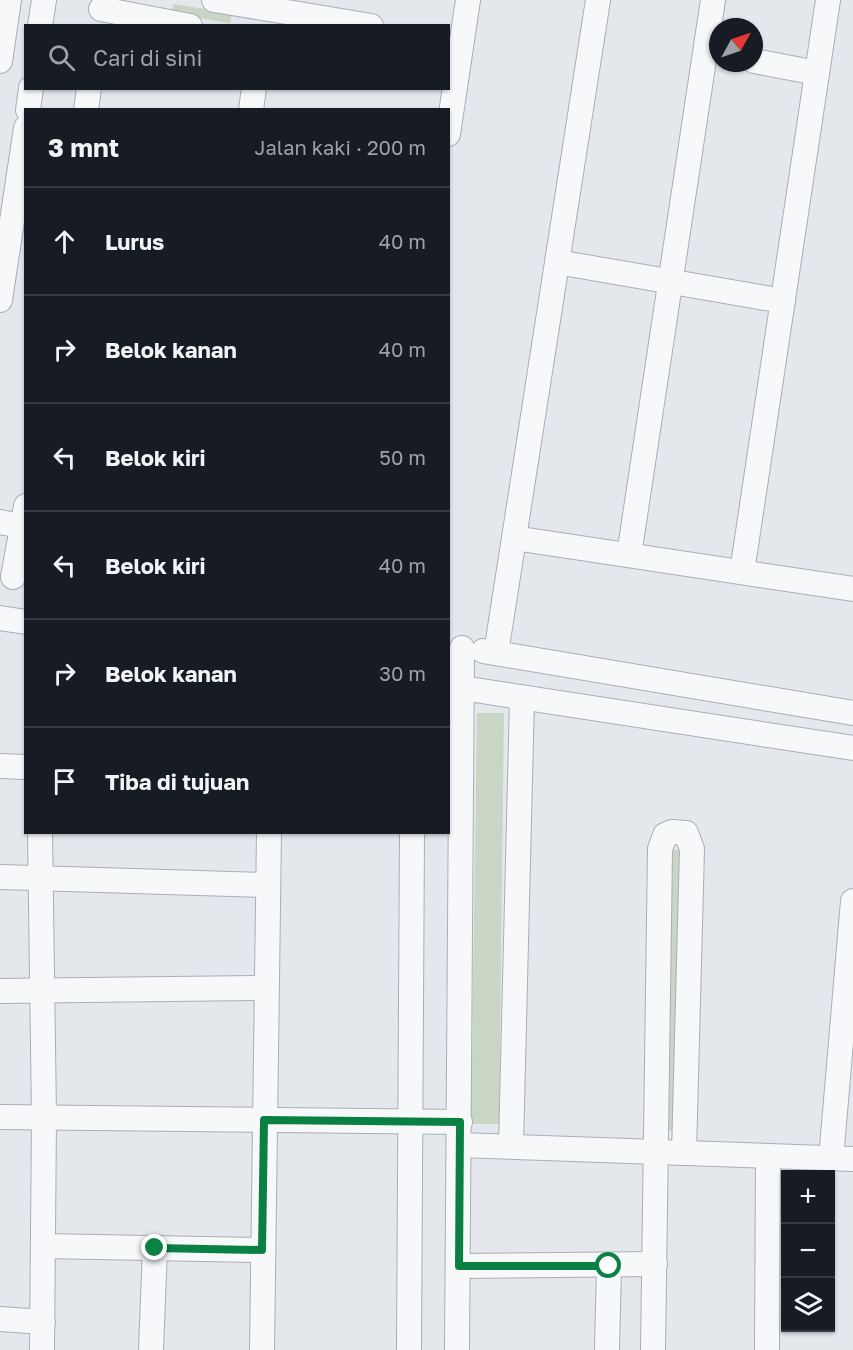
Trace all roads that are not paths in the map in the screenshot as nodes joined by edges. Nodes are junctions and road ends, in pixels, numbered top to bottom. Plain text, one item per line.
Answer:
1 (9, 0) edge
2 (44, 0) edge
3 (214, 0) edge
4 (468, 0) edge
5 (598, 0) edge
6 (713, 0) edge
7 (828, 0) edge
8 (264, 11) edge
9 (101, 12) edge
10 (713, 18) edge
11 (40, 24) edge
12 (177, 24) edge
13 (358, 24) edge
14 (455, 40) edge
15 (0, 61) edge
16 (763, 64) edge
17 (453, 69) edge
18 (709, 71) edge
19 (817, 73) junction
20 (31, 90) edge
21 (89, 90) edge
22 (254, 90) edge
23 (28, 108) edge
24 (86, 108) edge
25 (251, 108) edge
26 (450, 108) edge
27 (24, 141) edge
28 (557, 262) junction
29 (672, 282) junction
30 (0, 300) edge
31 (783, 302) junction
32 (18, 520) edge
33 (514, 538) junction
34 (629, 555) junction
35 (742, 572) junction
36 (13, 576) edge
37 (853, 589) edge
38 (0, 618) edge
39 (24, 622) edge
40 (455, 646) edge
41 (496, 653) junction
42 (462, 688) junction
43 (522, 698) junction
44 (853, 713) edge
45 (853, 748) edge
46 (0, 766) edge
47 (24, 767) edge
48 (40, 834) edge
49 (268, 834) edge
50 (412, 834) edge
51 (0, 877) edge
52 (41, 879) junction
53 (267, 885) junction
54 (853, 901) edge
55 (266, 988) junction
56 (42, 990) junction
57 (0, 991) edge
58 (0, 1117) edge
59 (44, 1117) junction
60 (264, 1120) junction
61 (410, 1122) junction
62 (460, 1133) junction
63 (511, 1146) junction
64 (655, 1152) junction
65 (684, 1153) junction
66 (768, 1156) junction
67 (842, 1159) edge
68 (43, 1246) junction
69 (155, 1248) junction
70 (262, 1250) junction
71 (655, 1264) junction
72 (459, 1266) junction
73 (609, 1266) junction
74 (0, 1319) edge
75 (43, 1322) junction
76 (42, 1350) edge
77 (151, 1350) edge
78 (262, 1350) edge
79 (408, 1350) edge
80 (457, 1350) edge
81 (607, 1350) edge
82 (653, 1350) edge
83 (767, 1350) edge

1 - 15 street
2 - 11 street
3 - 8 street
4 - 14 street
5 - 28 street
6 - 10 street
7 - 19 street
8 - 13 street
9 - 12 street
14 - 17 street
16 - 19 street
17 - 26 street
18 - 29 street
19 - 31 street
20 - 23 street
21 - 24 street
22 - 25 street
27 - 30 street
28 - 29 street
28 - 33 street
29 - 31 street
29 - 34 street
31 - 35 street
32 - 36 street
33 - 34 street
33 - 41 street
34 - 35 street
35 - 37 street
38 - 39 street
40 - 41 street
40 - 42 street
41 - 44 street
42 - 43 street
42 - 62 street
43 - 45 street
43 - 63 street
46 - 47 street
48 - 52 street
49 - 53 street
50 - 61 street
51 - 52 street
52 - 53 street
52 - 56 street
53 - 55 street
54 - 67 street
55 - 56 street
55 - 60 street
56 - 57 street
56 - 59 street
58 - 59 street
59 - 60 street
59 - 68 street
60 - 61 street
60 - 70 street
61 - 62 street
61 - 79 street
62 - 63 street
62 - 72 street
63 - 64 street
64 - 65 street
64 - 65 street
64 - 71 street
65 - 66 street
66 - 67 street
66 - 83 street
68 - 69 street
68 - 75 street
69 - 70 street
69 - 77 street
70 - 78 street
71 - 73 street
71 - 82 street
72 - 73 street
72 - 80 street
73 - 81 street
74 - 75 street
75 - 76 street

